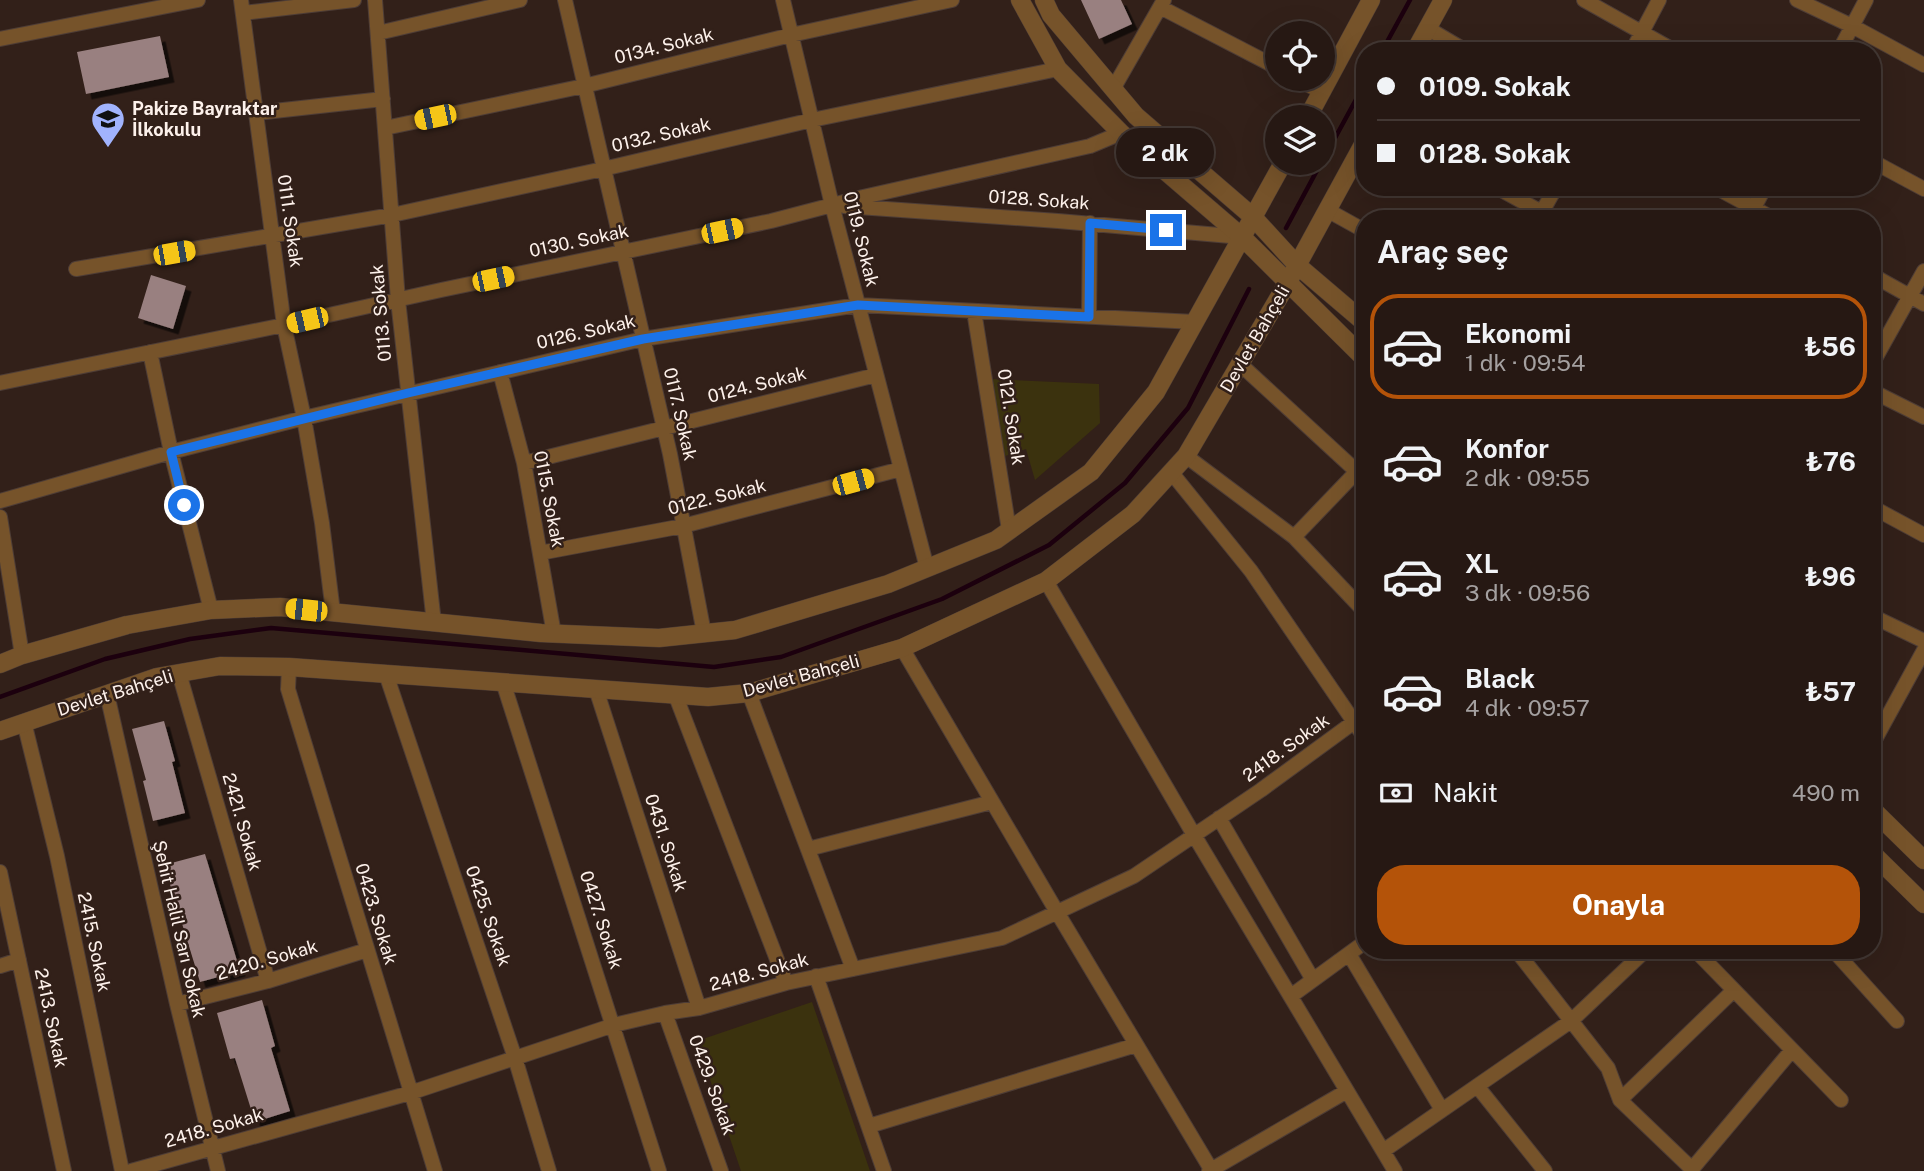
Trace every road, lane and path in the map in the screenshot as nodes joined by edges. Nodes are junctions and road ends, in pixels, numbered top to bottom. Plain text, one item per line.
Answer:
1 (198, 0) edge
2 (354, 0) edge
3 (375, 0) edge
4 (520, 0) edge
5 (565, 0) edge
6 (783, 0) edge
7 (952, 0) edge
8 (1020, 0) edge
9 (1044, 0) edge
10 (1371, 0) edge
11 (1443, 0) edge
12 (1584, 0) edge
13 (1659, 0) edge
14 (1797, 0) edge
15 (1866, 0) edge
16 (1162, 3) edge
17 (907, 5) edge
18 (242, 6) edge
19 (1852, 26) junction
20 (1427, 28) junction
21 (1642, 32) junction
22 (378, 33) junction
23 (792, 35) junction
24 (0, 39) edge
25 (1420, 42) edge
26 (1451, 42) edge
27 (1637, 42) edge
28 (1659, 42) edge
29 (1844, 42) edge
30 (1265, 61) edge
31 (1924, 65) edge
32 (1058, 69) junction
33 (584, 86) junction
34 (1113, 89) junction
35 (1322, 92) joint
36 (383, 99) junction
37 (1315, 105) edge
38 (256, 113) junction
39 (812, 120) junction
40 (385, 128) junction
41 (1121, 134) junction
42 (1356, 157) edge
43 (1881, 166) edge
44 (603, 169) junction
45 (1276, 175) edge
46 (1924, 189) edge
47 (1511, 196) edge
48 (1727, 196) edge
49 (832, 205) junction
50 (1327, 210) junction
51 (1534, 210) edge
52 (1747, 210) edge
53 (392, 215) junction
54 (1253, 217) junction
55 (1090, 223) junction
56 (1356, 226) edge
57 (272, 236) junction
58 (1242, 237) junction
59 (622, 252) junction
60 (1297, 265) junction
61 (76, 269) dead end
62 (1924, 271) edge
63 (1881, 280) edge
64 (1288, 282) junction
65 (1910, 297) junction
66 (398, 300) junction
67 (1924, 304) edge
68 (858, 305) junction
69 (974, 311) junction
70 (1356, 315) edge
71 (1089, 317) junction
72 (1195, 322) junction
73 (285, 325) junction
74 (643, 339) junction
75 (1881, 348) edge
76 (1356, 350) edge
77 (150, 352) junction
78 (1240, 364) junction
79 (500, 372) junction
80 (876, 375) junction
81 (0, 383) edge
82 (408, 393) junction
83 (1881, 396) edge
84 (1924, 417) edge
85 (304, 418) junction
86 (664, 429) junction
87 (171, 452) junction
88 (1186, 456) junction
89 (524, 463) junction
90 (1356, 466) edge
91 (901, 469) junction
92 (1171, 472) junction
93 (1356, 477) edge
94 (0, 501) edge
95 (1881, 512) edge
96 (0, 517) edge
97 (683, 526) junction
98 (1009, 530) junction
99 (1924, 535) edge
100 (1294, 537) junction
101 (540, 553) junction
102 (927, 568) junction
103 (1046, 581) junction
104 (1356, 602) edge
105 (211, 610) junction
106 (333, 612) junction
107 (1881, 620) edge
108 (434, 622) junction
109 (554, 634) junction
110 (704, 634) junction
111 (1924, 641) edge
112 (902, 648) junction
113 (1924, 650) edge
114 (22, 655) junction
115 (0, 664) edge
116 (289, 667) junction
117 (179, 673) junction
118 (386, 674) junction
119 (503, 682) junction
120 (596, 689) junction
121 (107, 694) junction
122 (675, 694) junction
123 (749, 694) junction
124 (24, 722) junction
125 (1354, 722) junction
126 (1356, 725) edge
127 (1881, 729) edge
128 (0, 731) edge
129 (992, 802) junction
130 (1219, 818) junction
131 (1881, 818) edge
132 (1194, 835) junction
133 (808, 849) junction
134 (1924, 859) edge
135 (1881, 862) edge
136 (0, 872) edge
137 (1924, 904) edge
138 (1057, 912) junction
139 (1356, 949) edge
140 (367, 950) junction
141 (1349, 954) junction
142 (1523, 959) edge
143 (1636, 959) edge
144 (1704, 959) edge
145 (1841, 959) edge
146 (19, 960) junction
147 (0, 966) edge
148 (853, 969) junction
149 (816, 976) junction
150 (1313, 980) junction
151 (268, 981) junction
152 (786, 983) junction
153 (1734, 990) junction
154 (1291, 996) junction
155 (177, 1004) junction
156 (699, 1008) junction
157 (665, 1013) junction
158 (1571, 1020) junction
159 (1897, 1021) dead end
160 (614, 1025) junction
161 (1136, 1045) junction
162 (1793, 1050) junction
163 (515, 1058) junction
164 (1476, 1086) junction
165 (1347, 1091) junction
166 (410, 1093) junction
167 (1620, 1100) junction
168 (1842, 1100) dead end
169 (1442, 1110) junction
170 (869, 1126) junction
171 (213, 1148) junction
172 (1383, 1151) junction
173 (64, 1171) edge
174 (122, 1171) edge
175 (131, 1171) edge
176 (218, 1171) edge
177 (435, 1171) edge
178 (549, 1171) edge
179 (659, 1171) edge
180 (721, 1171) edge
181 (884, 1171) edge
182 (1211, 1171) edge
183 (1395, 1171) edge
184 (1545, 1171) edge

1 - 24 street
2 - 18 street
3 - 22 street, 0113. Sokak
4 - 22 street
5 - 33 street, 0117. Sokak
6 - 23 street, 0119. Sokak
7 - 17 street, 0134. Sokak
8 - 32 street
9 - 34 street
10 - 35 street
11 - 20 street
12 - 21 street
13 - 21 street
14 - 19 street
15 - 19 street
16 - 30 street
16 - 34 street
17 - 23 street, 0134. Sokak
18 - 38 street, 0111. Sokak
19 - 29 street
19 - 31 street
20 - 25 street
20 - 26 street
21 - 27 street
21 - 28 street
22 - 36 street, 0113. Sokak
23 - 33 street, 0134. Sokak
23 - 39 street, 0119. Sokak
32 - 39 street, 0132. Sokak
32 - 41 street
33 - 40 street, 0134. Sokak
33 - 44 street, 0117. Sokak
34 - 54 street
35 - 37 street
36 - 38 street
36 - 40 street, 0113. Sokak
38 - 57 street, 0111. Sokak
39 - 44 street, 0132. Sokak
39 - 49 street, 0119. Sokak
40 - 53 street, 0113. Sokak
41 - 49 street, 0130. Sokak
41 - 58 street
42 - 50 street, Devlet Bahçeli
43 - 46 street
44 - 53 street, 0132. Sokak
44 - 59 street, 0117. Sokak
45 - 54 street
47 - 51 street
48 - 52 street
49 - 55 street, 0128. Sokak
49 - 59 street, 0130. Sokak
49 - 68 street, 0119. Sokak
50 - 56 street
50 - 60 street, Devlet Bahçeli
53 - 57 street, 0132. Sokak
53 - 66 street, 0113. Sokak
54 - 58 street
54 - 60 street
55 - 58 street, 0128. Sokak
55 - 71 street
57 - 61 street, 0132. Sokak
57 - 73 street, 0111. Sokak
58 - 64 street
58 - 72 street
59 - 66 street, 0130. Sokak
59 - 74 street, 0117. Sokak
60 - 64 street, Devlet Bahçeli
60 - 70 street
62 - 65 street
63 - 65 street
64 - 76 street
64 - 78 street, Devlet Bahçeli
65 - 67 street
65 - 75 street
66 - 73 street, 0130. Sokak
66 - 82 street, 0113. Sokak
68 - 69 street, 0126. Sokak
68 - 74 street, 0126. Sokak
68 - 80 street, 0119. Sokak
69 - 71 street, 0126. Sokak
69 - 98 street, 0121. Sokak
71 - 72 street, 0126. Sokak
72 - 98 street
73 - 77 street, 0130. Sokak
73 - 85 street, 0111. Sokak
74 - 79 street, 0126. Sokak
74 - 86 street, 0117. Sokak
77 - 81 street, 0130. Sokak
77 - 87 street
78 - 88 street, Devlet Bahçeli
78 - 90 street
79 - 82 street, 0126. Sokak
79 - 89 street, 0115. Sokak
80 - 86 street, 0124. Sokak
80 - 91 street, 0119. Sokak
82 - 85 street, 0126. Sokak
82 - 108 street, 0113. Sokak
83 - 84 street
85 - 87 street, 0126. Sokak
85 - 106 street, 0111. Sokak
86 - 89 street, 0124. Sokak
86 - 97 street, 0117. Sokak
87 - 94 street, 0126. Sokak
87 - 105 street
88 - 92 street, Devlet Bahçeli
88 - 100 street
89 - 101 street, 0115. Sokak
91 - 97 street, 0122. Sokak
91 - 102 street, 0119. Sokak
92 - 103 street, Devlet Bahçeli
92 - 125 street
93 - 100 street
95 - 99 street
96 - 114 street
97 - 101 street, 0122. Sokak
97 - 110 street, 0117. Sokak
98 - 102 street
100 - 104 street
101 - 109 street, 0115. Sokak
102 - 110 street
103 - 112 street, Devlet Bahçeli
103 - 132 street
105 - 106 street
105 - 114 street
106 - 108 street
107 - 111 street
108 - 109 street
109 - 110 street
112 - 123 street, Devlet Bahçeli
112 - 129 street
113 - 127 street
114 - 115 street
116 - 117 street, Devlet Bahçeli
116 - 118 street, Devlet Bahçeli
116 - 140 street, 0423. Sokak
117 - 121 street, Devlet Bahçeli
117 - 151 street, 2421. Sokak
118 - 119 street, Devlet Bahçeli
118 - 163 street, 0425. Sokak
119 - 120 street, Devlet Bahçeli
119 - 160 street, 0427. Sokak
120 - 122 street, Devlet Bahçeli
120 - 156 street, 0431. Sokak
121 - 124 street, Devlet Bahçeli
121 - 155 street, Şehit Halil Sarı Sokak
122 - 123 street, Devlet Bahçeli
122 - 152 street
123 - 133 street
124 - 128 street, Devlet Bahçeli
124 - 174 street, 2415. Sokak
125 - 126 street
125 - 130 street, 2418. Sokak
129 - 133 street
129 - 138 street
130 - 132 street, 2418. Sokak
130 - 150 street
131 - 134 street
132 - 138 street, 2418. Sokak
132 - 154 street
133 - 148 street
135 - 137 street
136 - 146 street, 2413. Sokak
138 - 148 street, 2418. Sokak
138 - 161 street
139 - 141 street
140 - 151 street, 2420. Sokak
140 - 166 street, 0423. Sokak
141 - 150 street
141 - 169 street
142 - 158 street
143 - 158 street
144 - 153 street
145 - 159 street
146 - 147 street
146 - 173 street, 2413. Sokak
148 - 149 street, 2418. Sokak
149 - 152 street, 2418. Sokak
149 - 170 street
150 - 154 street
151 - 155 street, 2420. Sokak
152 - 156 street, 2418. Sokak
153 - 162 street
153 - 167 street
154 - 165 street
155 - 171 street, Şehit Halil Sarı Sokak
156 - 157 street, 2418. Sokak
157 - 160 street, 2418. Sokak
157 - 180 street, 0429. Sokak
158 - 164 street
158 - 167 street
160 - 163 street, 2418. Sokak
160 - 179 street, 0427. Sokak
161 - 170 street
161 - 182 street
162 - 167 street
162 - 168 street
163 - 166 street, 2418. Sokak
163 - 178 street, 0425. Sokak
164 - 169 street
164 - 184 street
165 - 172 street
165 - 182 street
166 - 171 street, 2418. Sokak
166 - 177 street, 0423. Sokak
169 - 172 street
170 - 181 street
171 - 175 street, 2418. Sokak
171 - 176 street, Şehit Halil Sarı Sokak
172 - 183 street

